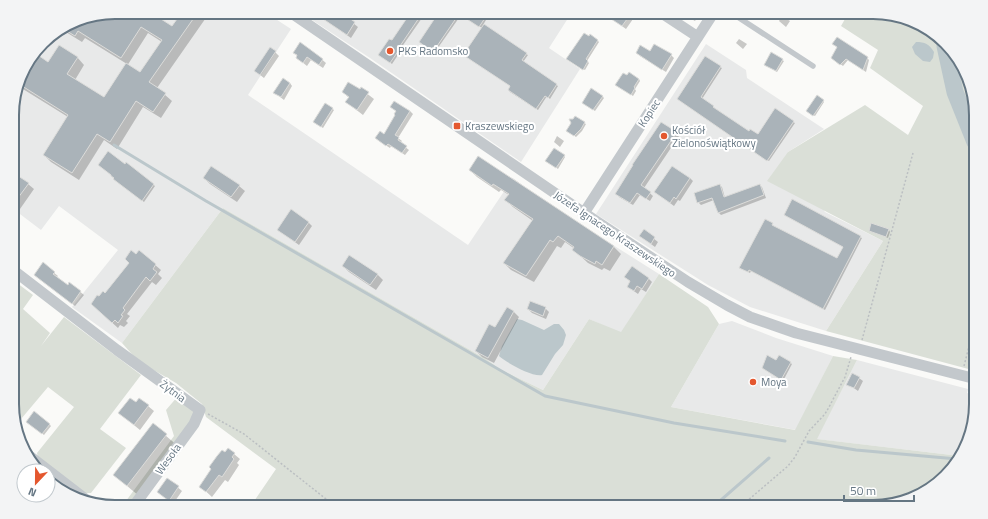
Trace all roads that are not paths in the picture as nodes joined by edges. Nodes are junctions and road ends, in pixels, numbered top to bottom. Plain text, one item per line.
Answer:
1 (300, 19) edge
2 (671, 19) edge
3 (710, 19) edge
4 (741, 19) edge
5 (698, 37) junction
6 (813, 66) dead end
7 (584, 213) junction
8 (19, 275) edge
9 (969, 378) edge
10 (200, 410) joint
11 (41, 465) edge
12 (79, 493) edge
13 (138, 500) edge

1 - 7 street, Józefa Ignacego Kraszewskiego
2 - 5 street
3 - 5 street, Kopiec
4 - 6 lane
5 - 7 street, Kopiec
7 - 9 street, Józefa Ignacego Kraszewskiego
8 - 10 street, Żytnia
10 - 13 street, Wesoła
11 - 12 street

